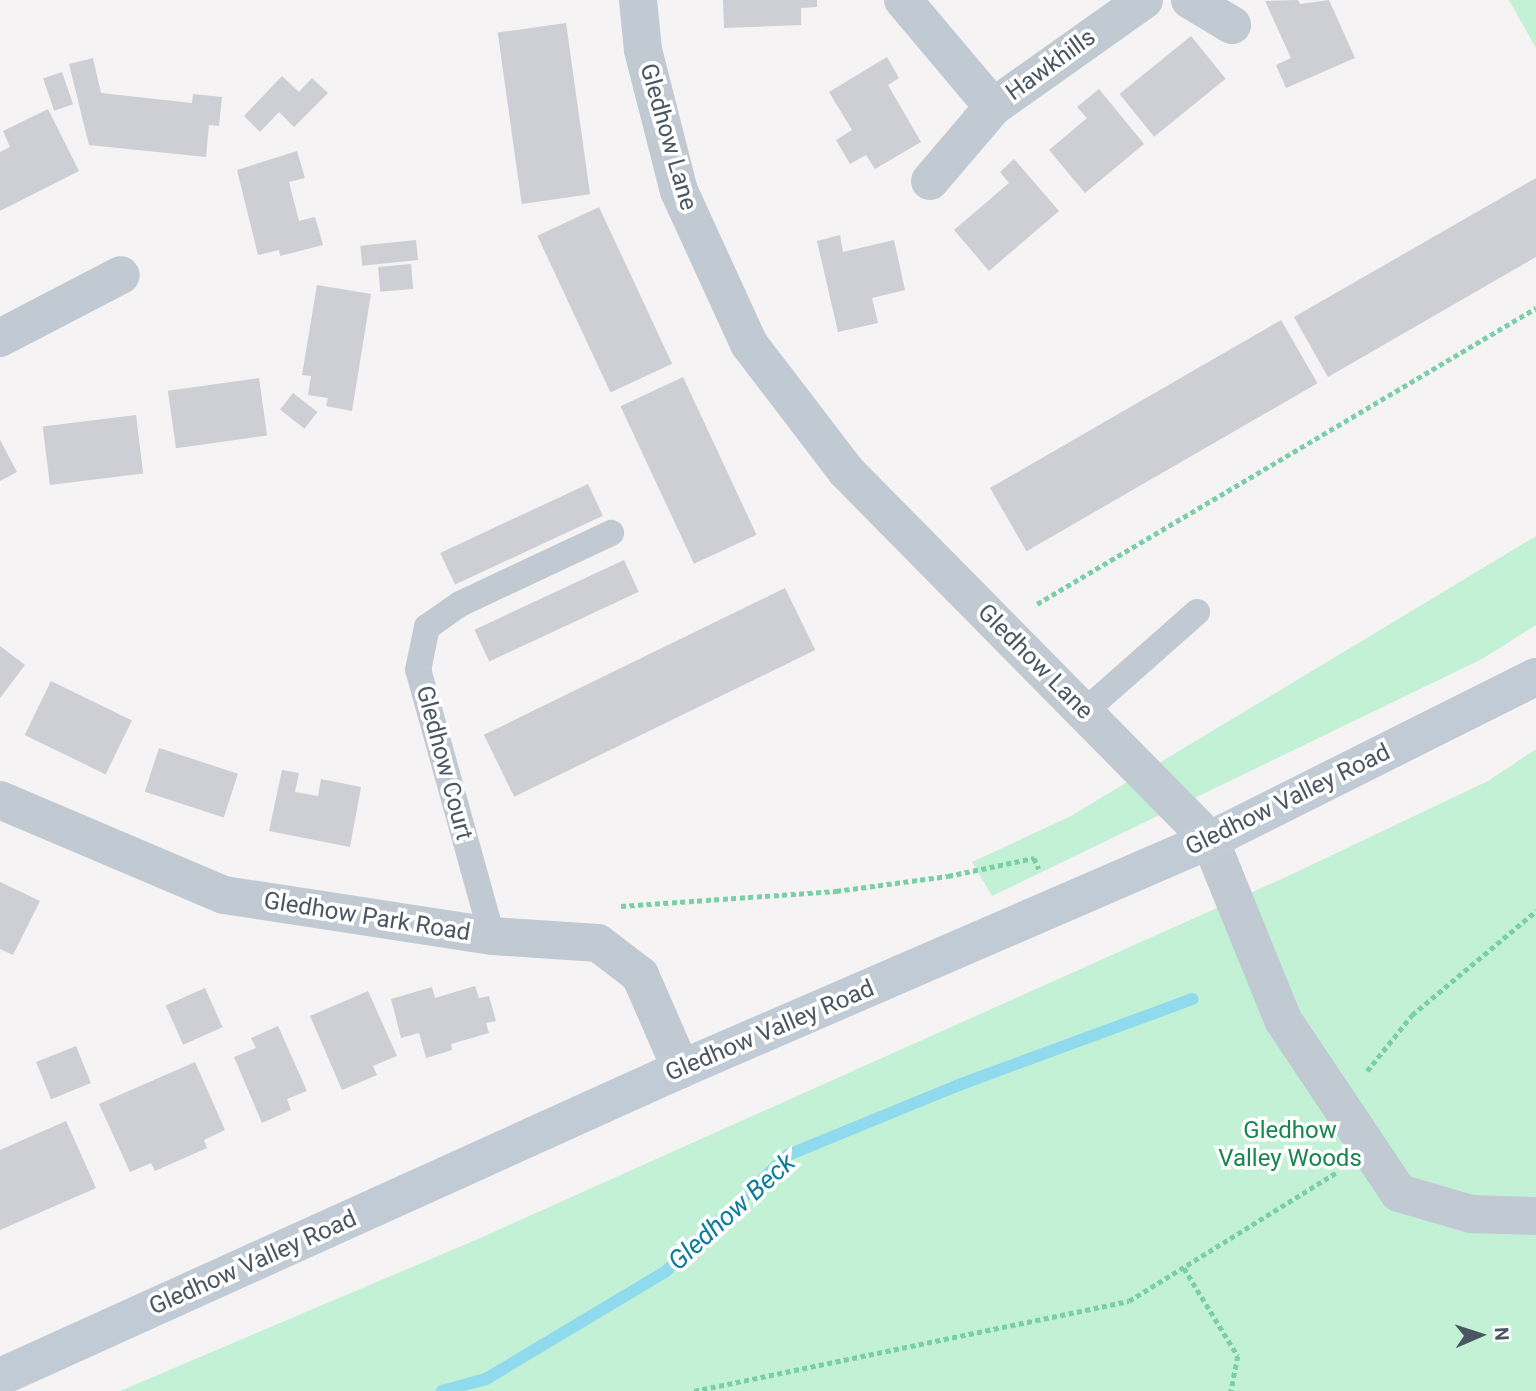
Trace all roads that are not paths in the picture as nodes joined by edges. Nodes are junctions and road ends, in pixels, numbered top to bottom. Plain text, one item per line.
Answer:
1 (638, 0) edge
2 (903, 0) edge
3 (1144, 0) edge
4 (1190, 0) edge
5 (1232, 25) dead end
6 (993, 107) junction
7 (930, 181) dead end
8 (121, 275) dead end
9 (0, 338) edge
10 (611, 533) dead end
11 (1197, 612) dead end
12 (1536, 677) edge
13 (1084, 712) junction
14 (0, 800) edge
15 (1210, 840) junction
16 (492, 936) junction
17 (681, 1069) junction
18 (1536, 1216) edge
19 (0, 1377) edge

1 - 13 street, Gledhow Lane
2 - 6 street, Hawkhills
3 - 6 street, Hawkhills
4 - 5 street
6 - 7 street, Hawkhills
8 - 9 street
10 - 16 lane, Gledhow Court
11 - 13 lane
12 - 15 street, Gledhow Valley Road
13 - 15 street, Gledhow Lane
14 - 16 street, Gledhow Park Road
15 - 17 street, Gledhow Valley Road
15 - 18 street, Gledhow Lane
16 - 17 street, Gledhow Park Road
17 - 19 street, Gledhow Valley Road

